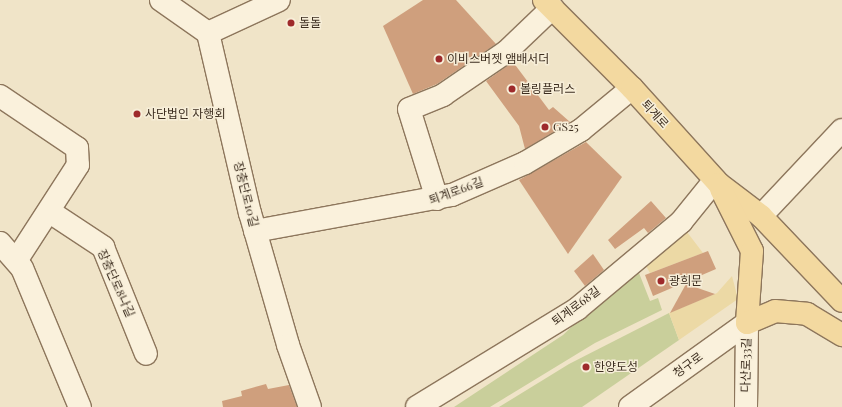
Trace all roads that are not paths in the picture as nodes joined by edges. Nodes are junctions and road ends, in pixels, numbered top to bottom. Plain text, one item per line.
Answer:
1 (161, 0) edge
2 (279, 0) edge
3 (548, 4) edge
4 (208, 32) junction
5 (632, 88) junction
6 (0, 96) edge
7 (842, 130) edge
8 (717, 182) junction
9 (437, 199) junction
10 (50, 212) junction
11 (761, 216) junction
12 (255, 231) junction
13 (0, 243) edge
14 (16, 261) junction
15 (842, 301) edge
16 (747, 324) junction
17 (842, 335) edge
18 (146, 354) dead end
19 (80, 407) edge
20 (310, 407) edge
21 (417, 407) edge
22 (630, 407) edge
23 (746, 407) edge

1 - 4 street
2 - 4 street
3 - 5 main road, 퇴계로
3 - 9 street, 퇴계로
4 - 12 street, 장충단로10길
5 - 8 main road, 퇴계로
5 - 9 street, 퇴계로66길
6 - 10 street
7 - 11 street
8 - 11 main road, 퇴계로
8 - 16 main road
8 - 21 street, 퇴계로68길
9 - 12 street, 퇴계로66길
10 - 14 street
10 - 18 street, 장충단로8나길
11 - 15 main road, 퇴계로
12 - 20 street, 장충단로10길
13 - 14 street
14 - 19 street
16 - 17 main road
16 - 22 street, 청구로
16 - 23 street, 다산로33길

